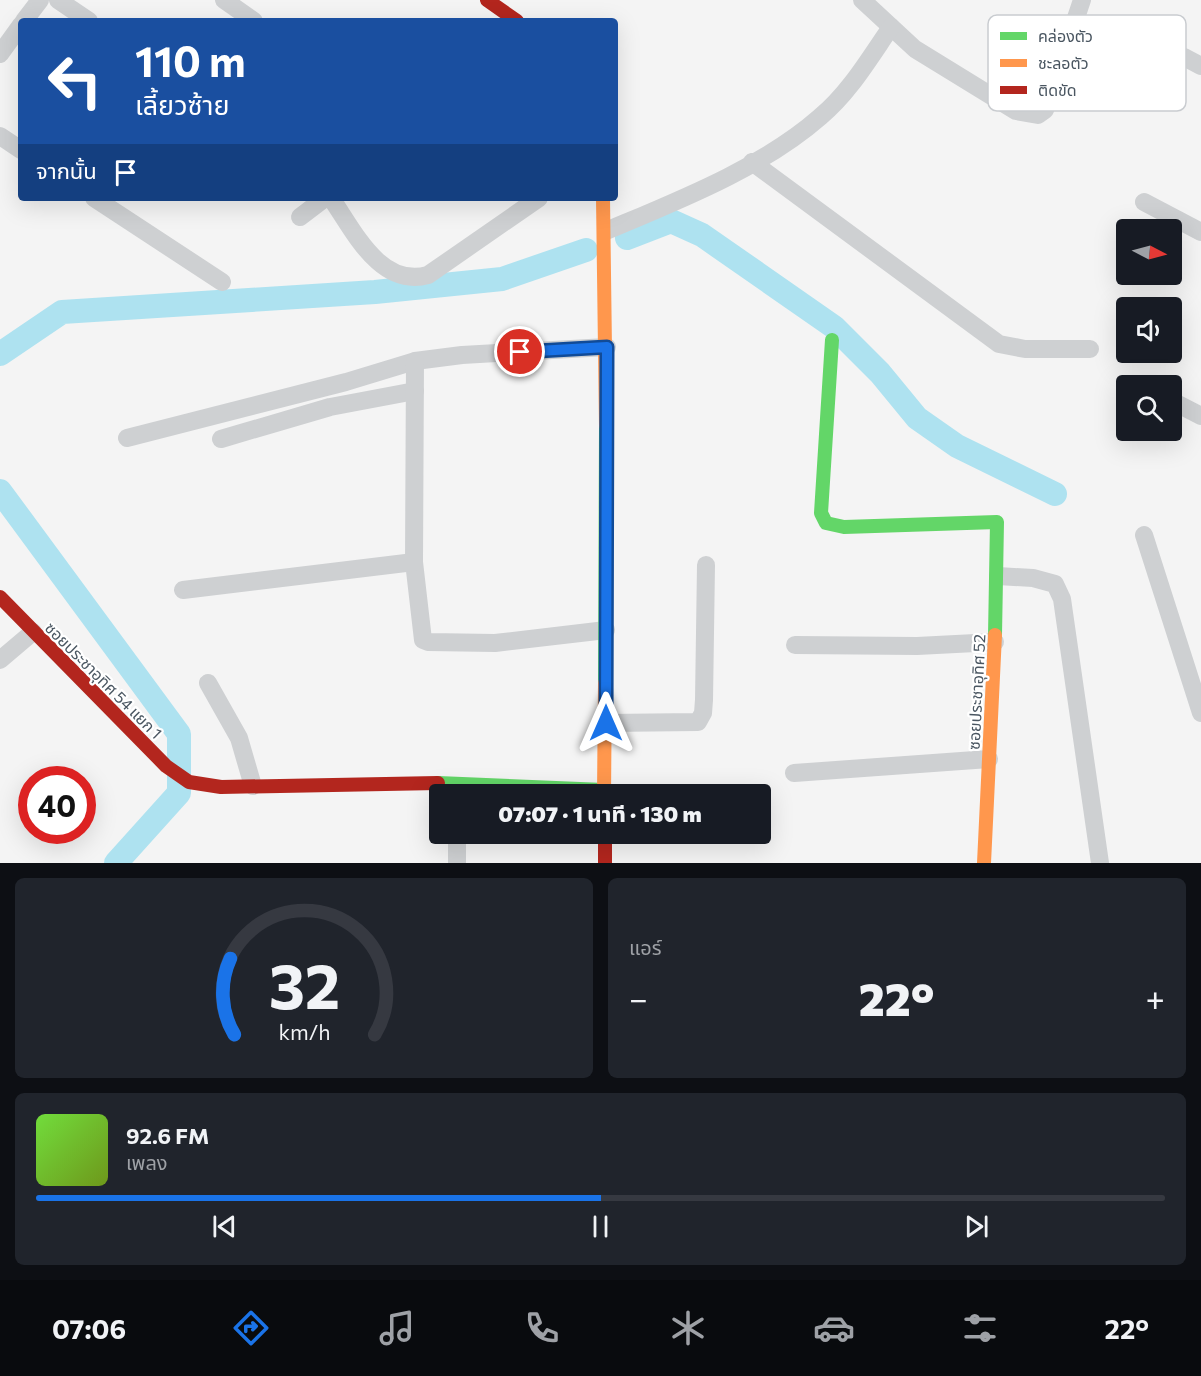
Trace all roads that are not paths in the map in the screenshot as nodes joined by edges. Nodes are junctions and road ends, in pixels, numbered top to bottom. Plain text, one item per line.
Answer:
1 (40, 0) edge
2 (58, 0) edge
3 (225, 0) edge
4 (487, 0) edge
5 (1082, 0) edge
6 (870, 3) edge
7 (1077, 15) edge
8 (26, 18) edge
9 (85, 18) edge
10 (250, 18) edge
11 (513, 18) edge
12 (891, 27) junction
13 (18, 30) edge
14 (0, 54) edge
15 (1186, 58) edge
16 (1201, 66) edge
17 (988, 94) edge
18 (1016, 111) edge
19 (1044, 111) edge
20 (0, 136) edge
21 (18, 148) edge
22 (752, 162) junction
23 (99, 201) edge
24 (321, 201) edge
25 (333, 201) edge
26 (535, 201) edge
27 (603, 201) edge
28 (1144, 202) dead end
29 (300, 217) dead end
30 (606, 231) junction
31 (1201, 232) edge
32 (222, 282) dead end
33 (832, 340) dead end
34 (607, 347) junction
35 (1090, 349) dead end
36 (415, 361) junction
37 (415, 391) junction
38 (1182, 406) edge
39 (1201, 416) edge
40 (126, 438) dead end
41 (220, 439) dead end
42 (1144, 535) dead end
43 (414, 562) junction
44 (706, 565) dead end
45 (998, 576) junction
46 (183, 590) dead end
47 (0, 597) edge
48 (606, 630) junction
49 (33, 632) junction
50 (995, 642) junction
51 (795, 645) dead end
52 (0, 660) edge
53 (208, 683) dead end
54 (1201, 713) edge
55 (606, 723) junction
56 (989, 759) junction
57 (794, 772) dead end
58 (604, 784) edge
59 (253, 786) junction
60 (429, 789) edge
61 (457, 844) edge
62 (605, 844) edge
63 (457, 863) edge
64 (605, 863) edge
65 (984, 863) edge
66 (1100, 863) edge

1 - 8 street
2 - 9 street
3 - 10 street
4 - 11 street
5 - 7 street
6 - 12 street
12 - 17 street
12 - 22 street
13 - 14 street
15 - 16 street
18 - 19 street
20 - 21 street
22 - 30 street
22 - 35 street
23 - 32 street
24 - 29 street
25 - 26 street
27 - 30 street
28 - 31 street
30 - 34 street
33 - 45 street, ซอยประชาอุทิศ 52
34 - 36 street
34 - 48 street
36 - 37 street
36 - 40 street
37 - 41 street
37 - 43 street
38 - 39 street
42 - 54 street
43 - 46 street
43 - 48 street
44 - 55 street
45 - 50 street, ซอยประชาอุทิศ 52
45 - 66 street
47 - 49 street, ซอยประชาอุทิศ 54 แยก 1
48 - 55 street
49 - 52 street
49 - 59 street, ซอยประชาอุทิศ 54 แยก 1
50 - 51 street
50 - 56 street, ซอยประชาอุทิศ 52
53 - 59 street
55 - 58 street
56 - 57 street
56 - 65 street, ซอยประชาอุทิศ 52
59 - 60 street
61 - 63 street
62 - 64 street

